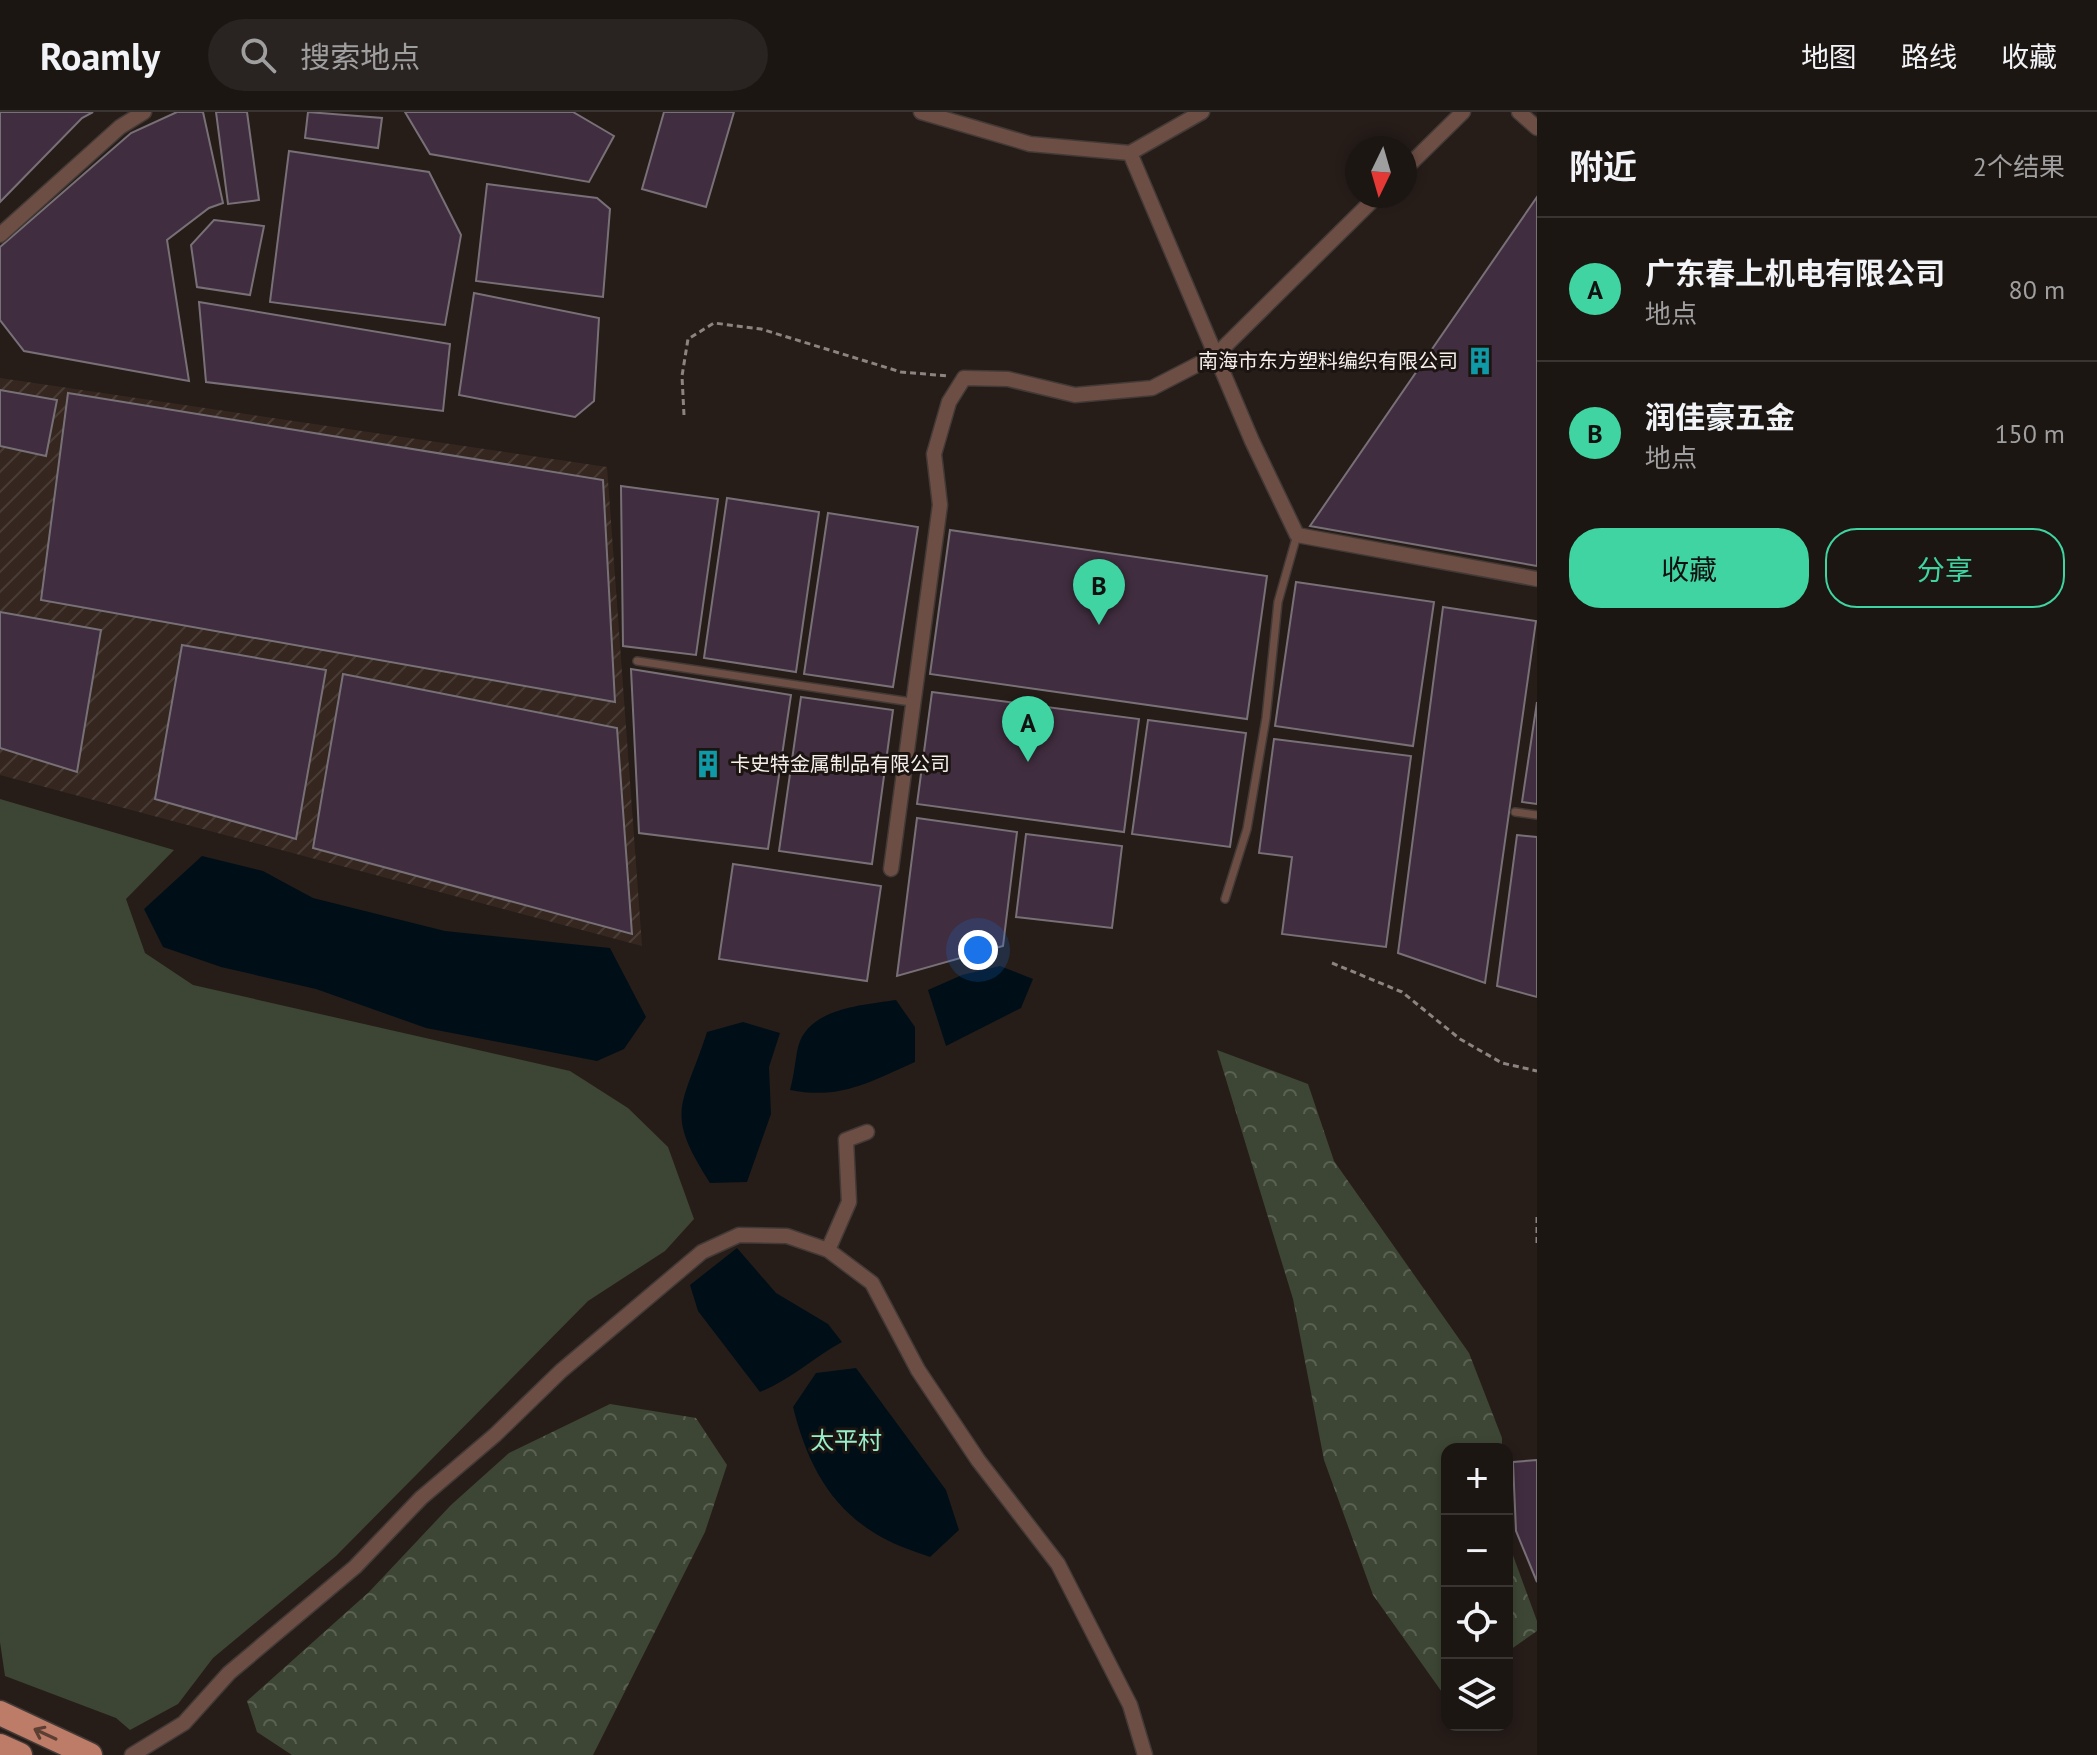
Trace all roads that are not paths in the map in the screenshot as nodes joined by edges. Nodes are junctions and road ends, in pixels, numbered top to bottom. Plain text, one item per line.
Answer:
1 (144, 112) edge
2 (921, 112) edge
3 (1202, 112) edge
4 (1463, 112) edge
5 (1130, 153) junction
6 (1417, 157) edge
7 (1365, 208) edge
8 (0, 235) edge
9 (1216, 355) junction
10 (1297, 535) junction
11 (1537, 579) edge
12 (637, 661) dead end
13 (911, 702) junction
14 (1515, 812) dead end
15 (1537, 815) edge
16 (891, 869) dead end
17 (1225, 899) dead end
18 (867, 1132) dead end
19 (828, 1250) junction
20 (0, 1713) edge
21 (0, 1746) edge
22 (20, 1755) edge
23 (90, 1755) edge
24 (132, 1755) edge
25 (1145, 1755) edge

1 - 8 street
2 - 5 street
3 - 5 street
4 - 6 street
5 - 9 street
7 - 9 street
9 - 10 street
9 - 13 street
10 - 11 street
10 - 17 lane
12 - 13 lane
13 - 16 street
14 - 15 lane
18 - 19 street
19 - 24 street
19 - 25 street
23 -> 20 main road
21 - 22 main road

